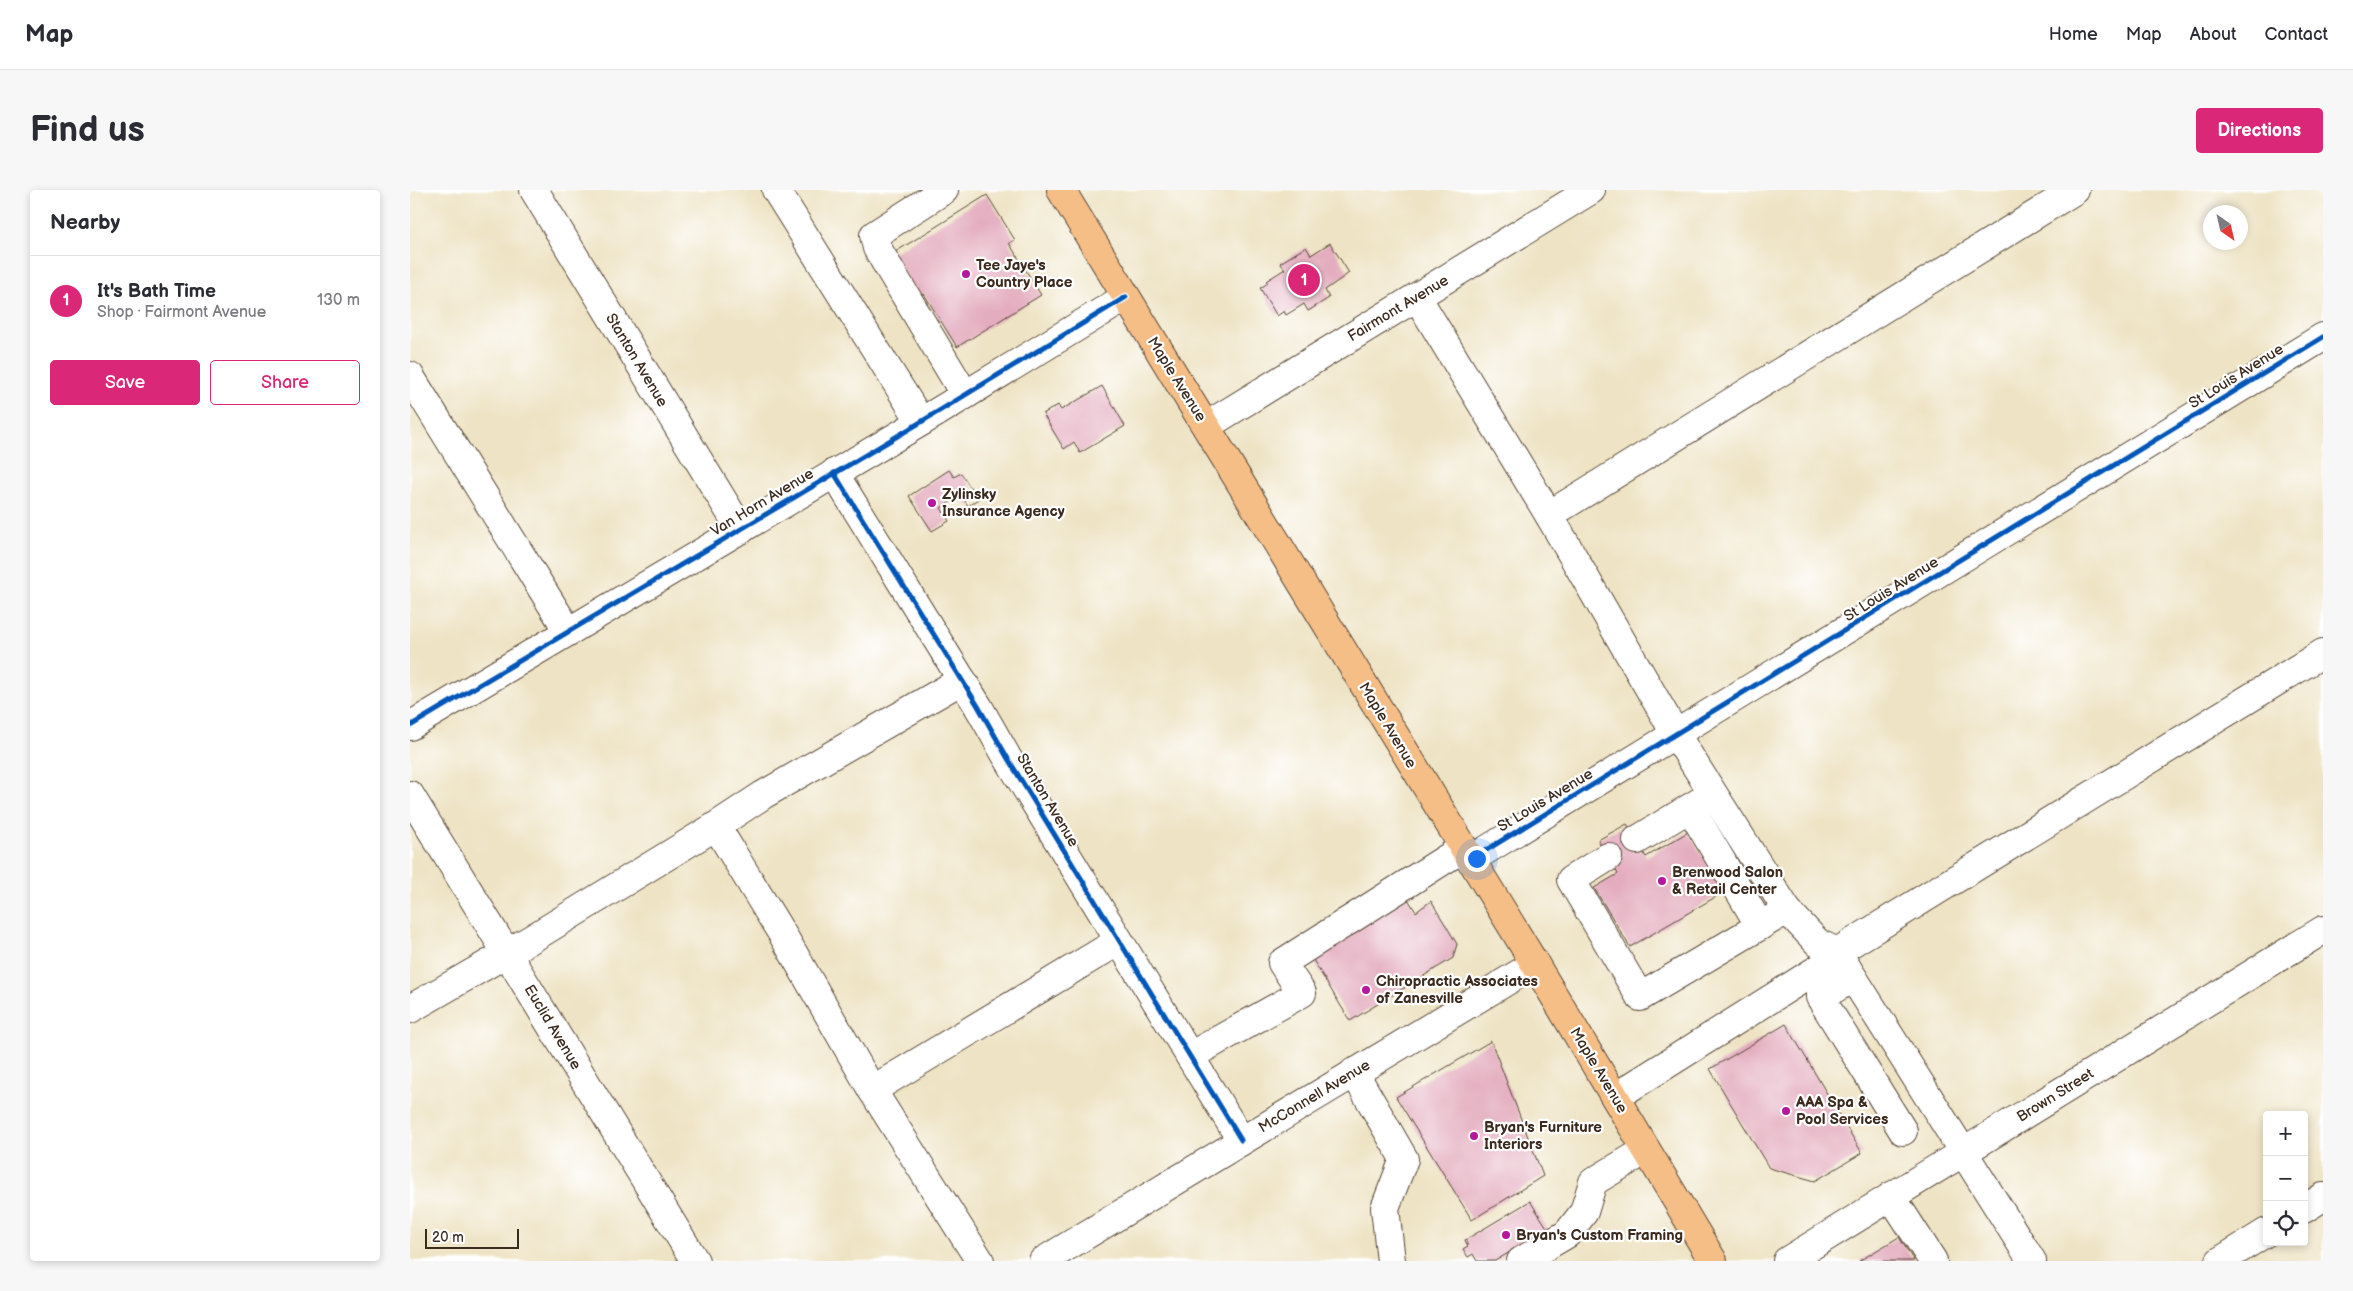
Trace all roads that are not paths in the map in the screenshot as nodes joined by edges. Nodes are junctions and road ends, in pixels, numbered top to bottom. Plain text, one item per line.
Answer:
1 (534, 190) edge
2 (776, 190) edge
3 (944, 190) edge
4 (1061, 190) edge
5 (1591, 190) edge
6 (2075, 190) edge
7 (1126, 297) junction
8 (1417, 297) junction
9 (2323, 337) edge
10 (410, 376) edge
11 (965, 395) junction
12 (921, 422) junction
13 (1206, 426) junction
14 (834, 473) junction
15 (1549, 515) junction
16 (741, 530) junction
17 (568, 631) junction
18 (2323, 653) edge
19 (962, 680) junction
20 (410, 726) edge
21 (1676, 735) junction
22 (1713, 794) junction
23 (410, 795) edge
24 (1690, 808) junction
25 (716, 826) junction
26 (1637, 840) dead end
27 (1466, 854) junction
28 (1608, 857) dead end
29 (1787, 910) junction
30 (1760, 926) junction
31 (2323, 930) edge
32 (1119, 941) junction
33 (508, 952) junction
34 (1837, 952) junction
35 (1535, 964) junction
36 (1853, 978) junction
37 (410, 1009) edge
38 (1190, 1056) junction
39 (1354, 1072) junction
40 (872, 1090) junction
41 (1615, 1097) junction
42 (1903, 1131) dead end
43 (1240, 1140) junction
44 (1646, 1150) junction
45 (1963, 1152) junction
46 (1891, 1196) junction
47 (2323, 1197) edge
48 (2308, 1206) edge
49 (2263, 1234) edge
50 (696, 1261) edge
51 (980, 1261) edge
52 (1042, 1261) edge
53 (1391, 1261) edge
54 (1521, 1261) edge
55 (1713, 1261) edge
56 (1787, 1261) edge
57 (1933, 1261) edge
58 (2032, 1261) edge
59 (2220, 1261) edge

1 - 16 street, Stanton Avenue
2 - 12 street
3 - 11 street
4 - 7 main road, Maple Avenue
5 - 8 street, Fairmont Avenue
6 - 15 street
7 - 11 street, Van Horn Avenue
7 - 13 main road, Maple Avenue
8 - 13 street, Fairmont Avenue
8 - 15 street
9 - 21 street, St Louis Avenue
10 - 17 street
11 - 12 street, Van Horn Avenue
12 - 14 street, Van Horn Avenue
13 - 27 main road, Maple Avenue
14 - 16 street, Van Horn Avenue
14 - 19 street, Stanton Avenue
15 - 21 street
16 - 17 street, Van Horn Avenue
17 - 20 street, Van Horn Avenue
18 - 34 street
19 - 25 street
19 - 32 street, Stanton Avenue
21 - 22 street
21 - 27 street, St Louis Avenue
22 - 24 street
22 - 29 street
23 - 33 street, Euclid Avenue
24 - 26 street
24 - 30 street
25 - 33 street
25 - 40 street
27 - 35 main road, Maple Avenue
27 - 38 street, St Louis Avenue
28 - 30 street
29 - 30 street
29 - 34 street
31 - 45 street, Brown Street
32 - 38 street, Stanton Avenue
32 - 40 street
33 - 37 street
33 - 50 street, Euclid Avenue
34 - 36 street
34 - 41 street
35 - 39 street, McConnell Avenue
35 - 41 main road, Maple Avenue
36 - 42 street
36 - 45 street
38 - 43 street, Stanton Avenue
39 - 43 street, McConnell Avenue
39 - 53 street
40 - 51 street
41 - 44 main road, Maple Avenue
43 - 52 street, McConnell Avenue
44 - 54 street
44 - 55 main road, Maple Avenue
45 - 46 street, Brown Street
45 - 58 street
46 - 56 street, Brown Street
46 - 57 street
47 - 48 street
49 - 59 street

